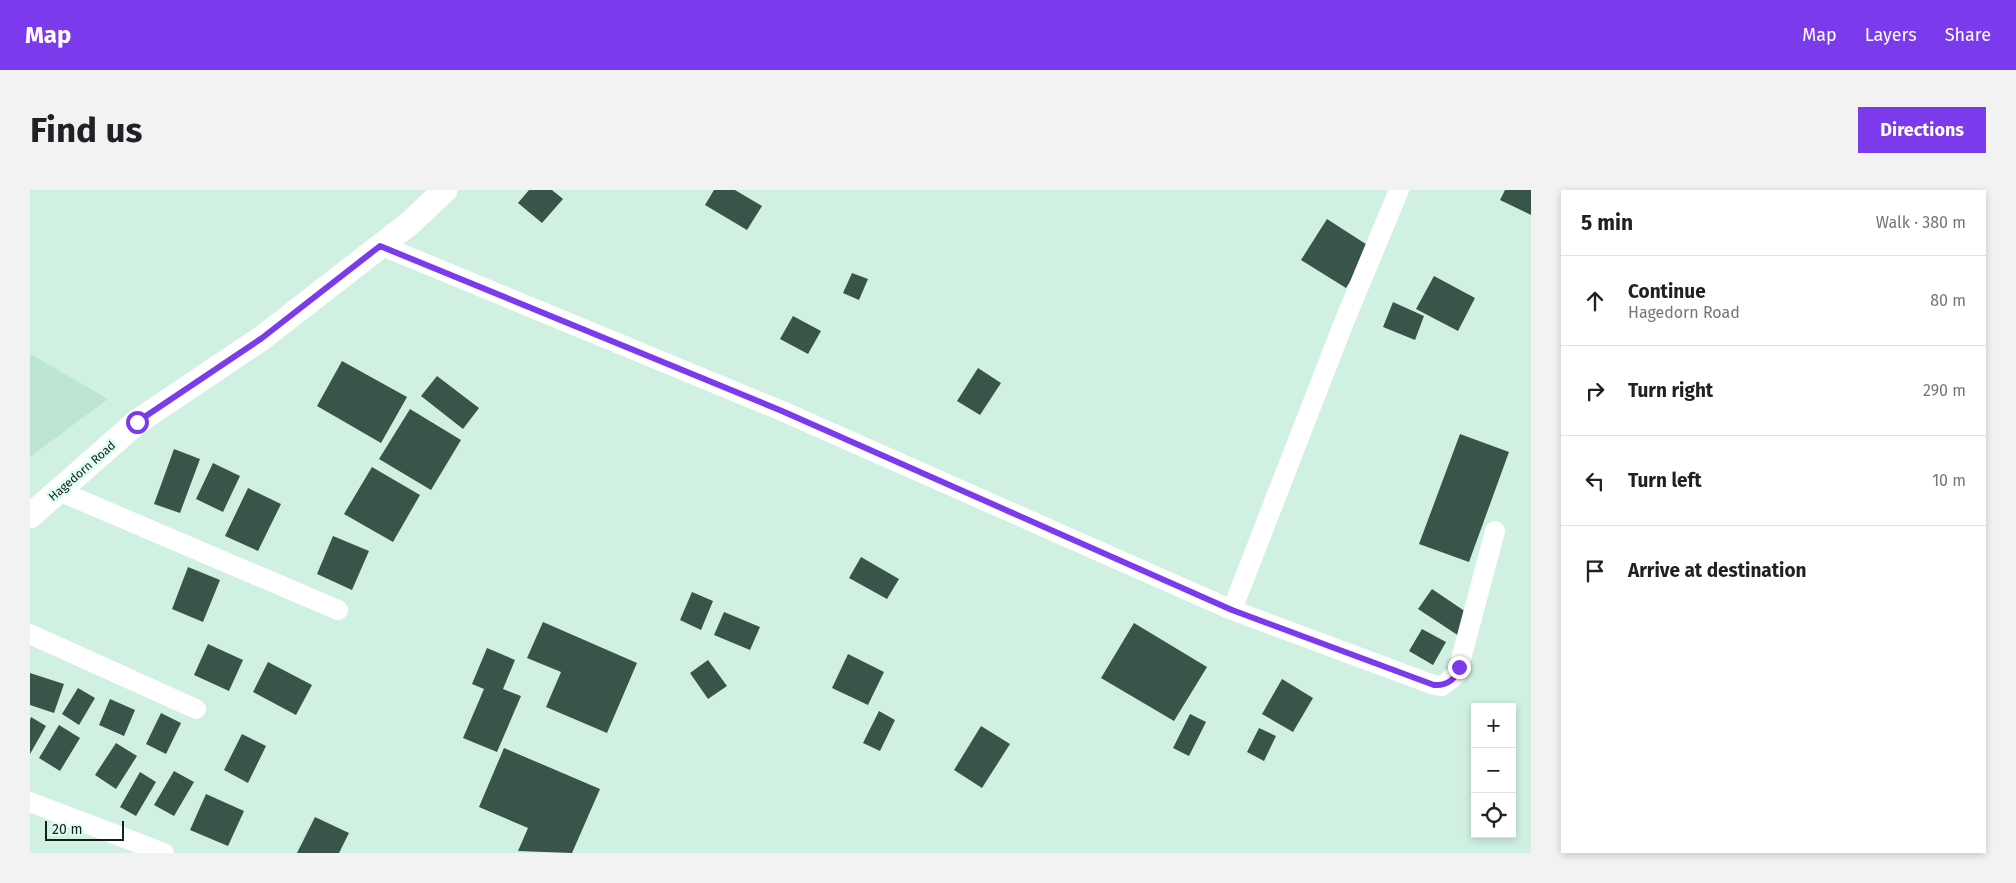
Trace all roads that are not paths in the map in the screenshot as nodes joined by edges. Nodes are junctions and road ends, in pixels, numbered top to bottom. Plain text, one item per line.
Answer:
1 (445, 190) edge
2 (1399, 190) edge
3 (380, 246) junction
4 (59, 491) junction
5 (30, 516) edge
6 (1495, 531) dead end
7 (338, 610) dead end
8 (1232, 610) junction
9 (30, 634) edge
10 (196, 709) dead end
11 (30, 802) edge
12 (164, 853) edge

1 - 3 street, Hagedorn Road
2 - 8 street
3 - 4 street, Hagedorn Road
3 - 8 street
4 - 5 street, Hagedorn Road
4 - 7 street
6 - 8 street
9 - 10 street
11 - 12 street

